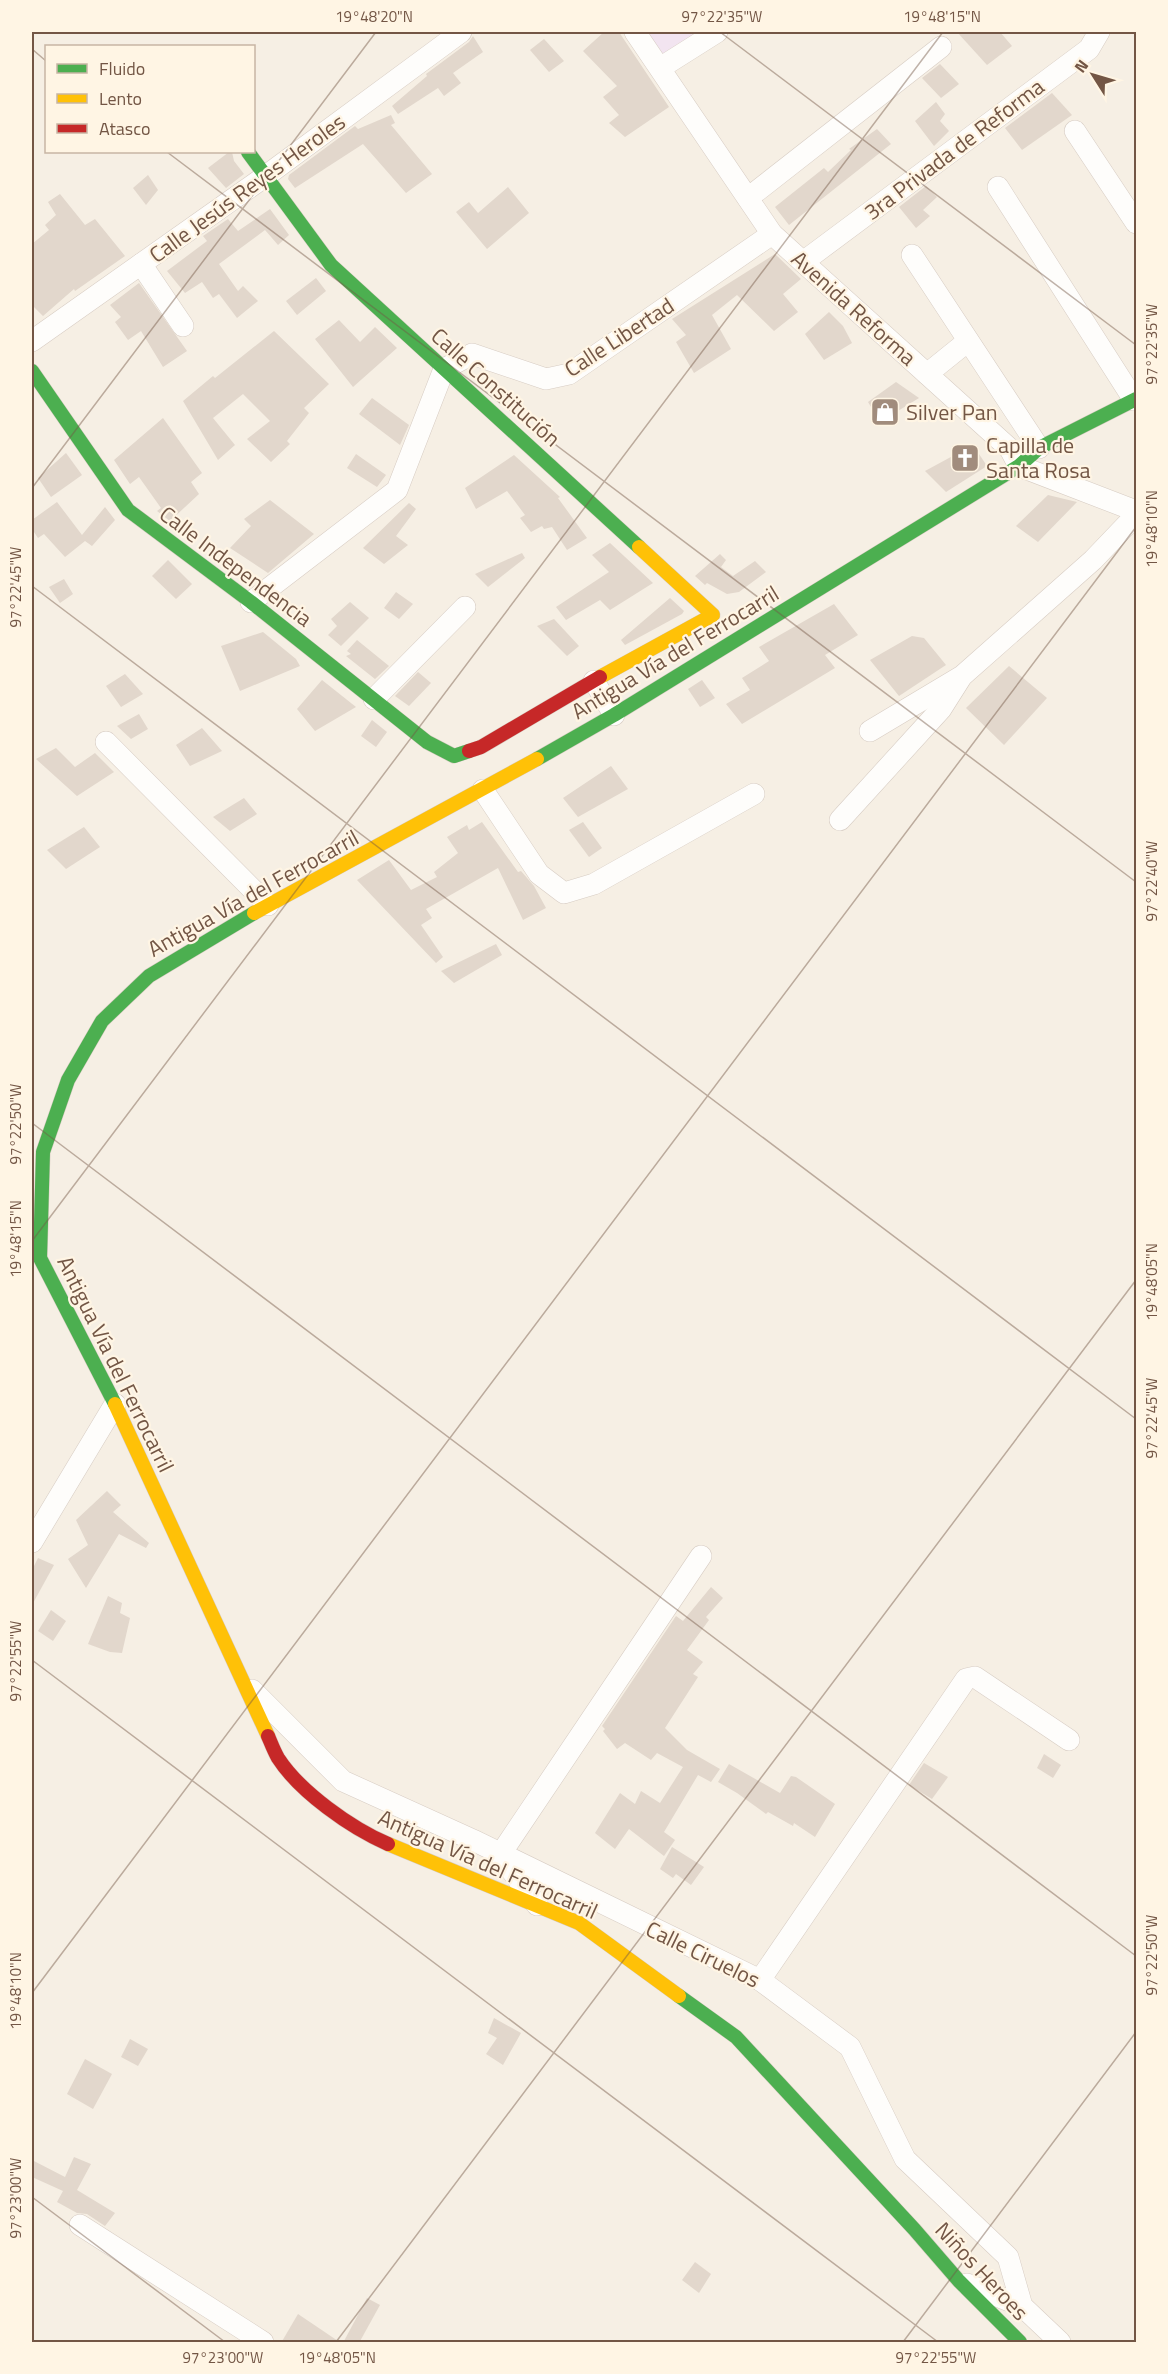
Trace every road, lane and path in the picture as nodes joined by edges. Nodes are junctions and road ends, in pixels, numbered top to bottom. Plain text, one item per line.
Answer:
1 (460, 32) edge
2 (635, 32) edge
3 (717, 32) edge
4 (1099, 32) edge
5 (941, 47) dead end
6 (660, 68) junction
7 (1076, 132) dead end
8 (249, 153) edge
9 (267, 175) junction
10 (998, 187) dead end
11 (748, 198) junction
12 (1137, 223) edge
13 (772, 234) junction
14 (912, 255) dead end
15 (803, 262) junction
16 (141, 264) junction
17 (183, 327) dead end
18 (32, 341) edge
19 (968, 341) junction
20 (444, 369) junction
21 (32, 371) edge
22 (927, 374) junction
23 (1136, 400) edge
24 (1039, 448) junction
25 (1019, 466) junction
26 (1137, 513) edge
27 (251, 602) junction
28 (465, 607) dead end
29 (962, 676) junction
30 (594, 681) junction
31 (374, 699) junction
32 (614, 715) junction
33 (870, 731) dead end
34 (106, 742) dead end
35 (483, 790) junction
36 (754, 794) dead end
37 (840, 820) dead end
38 (268, 905) junction
39 (36, 1251) edge
40 (115, 1404) junction
41 (32, 1542) edge
42 (701, 1556) dead end
43 (240, 1678) junction
44 (1069, 1740) dead end
45 (500, 1855) junction
46 (537, 1906) junction
47 (760, 1980) junction
48 (80, 2225) dead end
49 (914, 2229) joint
50 (959, 2281) junction
51 (1022, 2306) junction
52 (263, 2343) edge
53 (1020, 2343) edge
54 (1060, 2343) edge

1 - 9 street, Calle Jesús Reyes Heroles
2 - 6 street, Avenida Reforma
3 - 6 street
4 - 15 street, 3ra Privada de Reforma
5 - 11 street
6 - 11 street, Avenida Reforma
7 - 12 street
8 - 9 street, Calle Constitución
9 - 16 street, Calle Jesús Reyes Heroles
9 - 20 street, Calle Constitución
10 - 23 street
11 - 13 street, Avenida Reforma
13 - 15 street, Avenida Reforma
13 - 20 street, Calle Libertad
14 - 19 street
15 - 22 street, Avenida Reforma
16 - 17 street
16 - 18 street, Calle Jesús Reyes Heroles
19 - 22 street
19 - 24 street
20 - 27 street
20 - 30 street, Calle Constitución
21 - 27 street, Calle Independencia
22 - 25 street, Avenida Reforma
23 - 24 street, Antigua Vía del Ferrocarril
24 - 25 street, Antigua Vía del Ferrocarril
25 - 26 street
25 - 32 street, Antigua Vía del Ferrocarril
26 - 29 street
27 - 31 street, Calle Independencia
28 - 31 street
29 - 33 street
29 - 37 street
30 - 31 street, Calle Independencia
30 - 32 street
32 - 35 street, Antigua Vía del Ferrocarril
34 - 38 street
35 - 36 street
35 - 38 street, Antigua Vía del Ferrocarril
38 - 39 street, Antigua Vía del Ferrocarril
39 - 40 street, Antigua Vía del Ferrocarril
40 - 41 street
40 - 43 street, Antigua Vía del Ferrocarril
42 - 45 street
43 - 45 street, Calle Ciruelos
43 - 46 street, Antigua Vía del Ferrocarril
44 - 47 street
45 - 46 street
45 - 47 street, Calle Ciruelos
46 - 49 street, Antigua Vía del Ferrocarril
47 - 51 street, Calle Ciruelos
48 - 52 street
49 - 50 street, Niños Heroes
50 - 51 street
50 - 53 street, Niños Heroes
51 - 54 street, Calle Ciruelos

